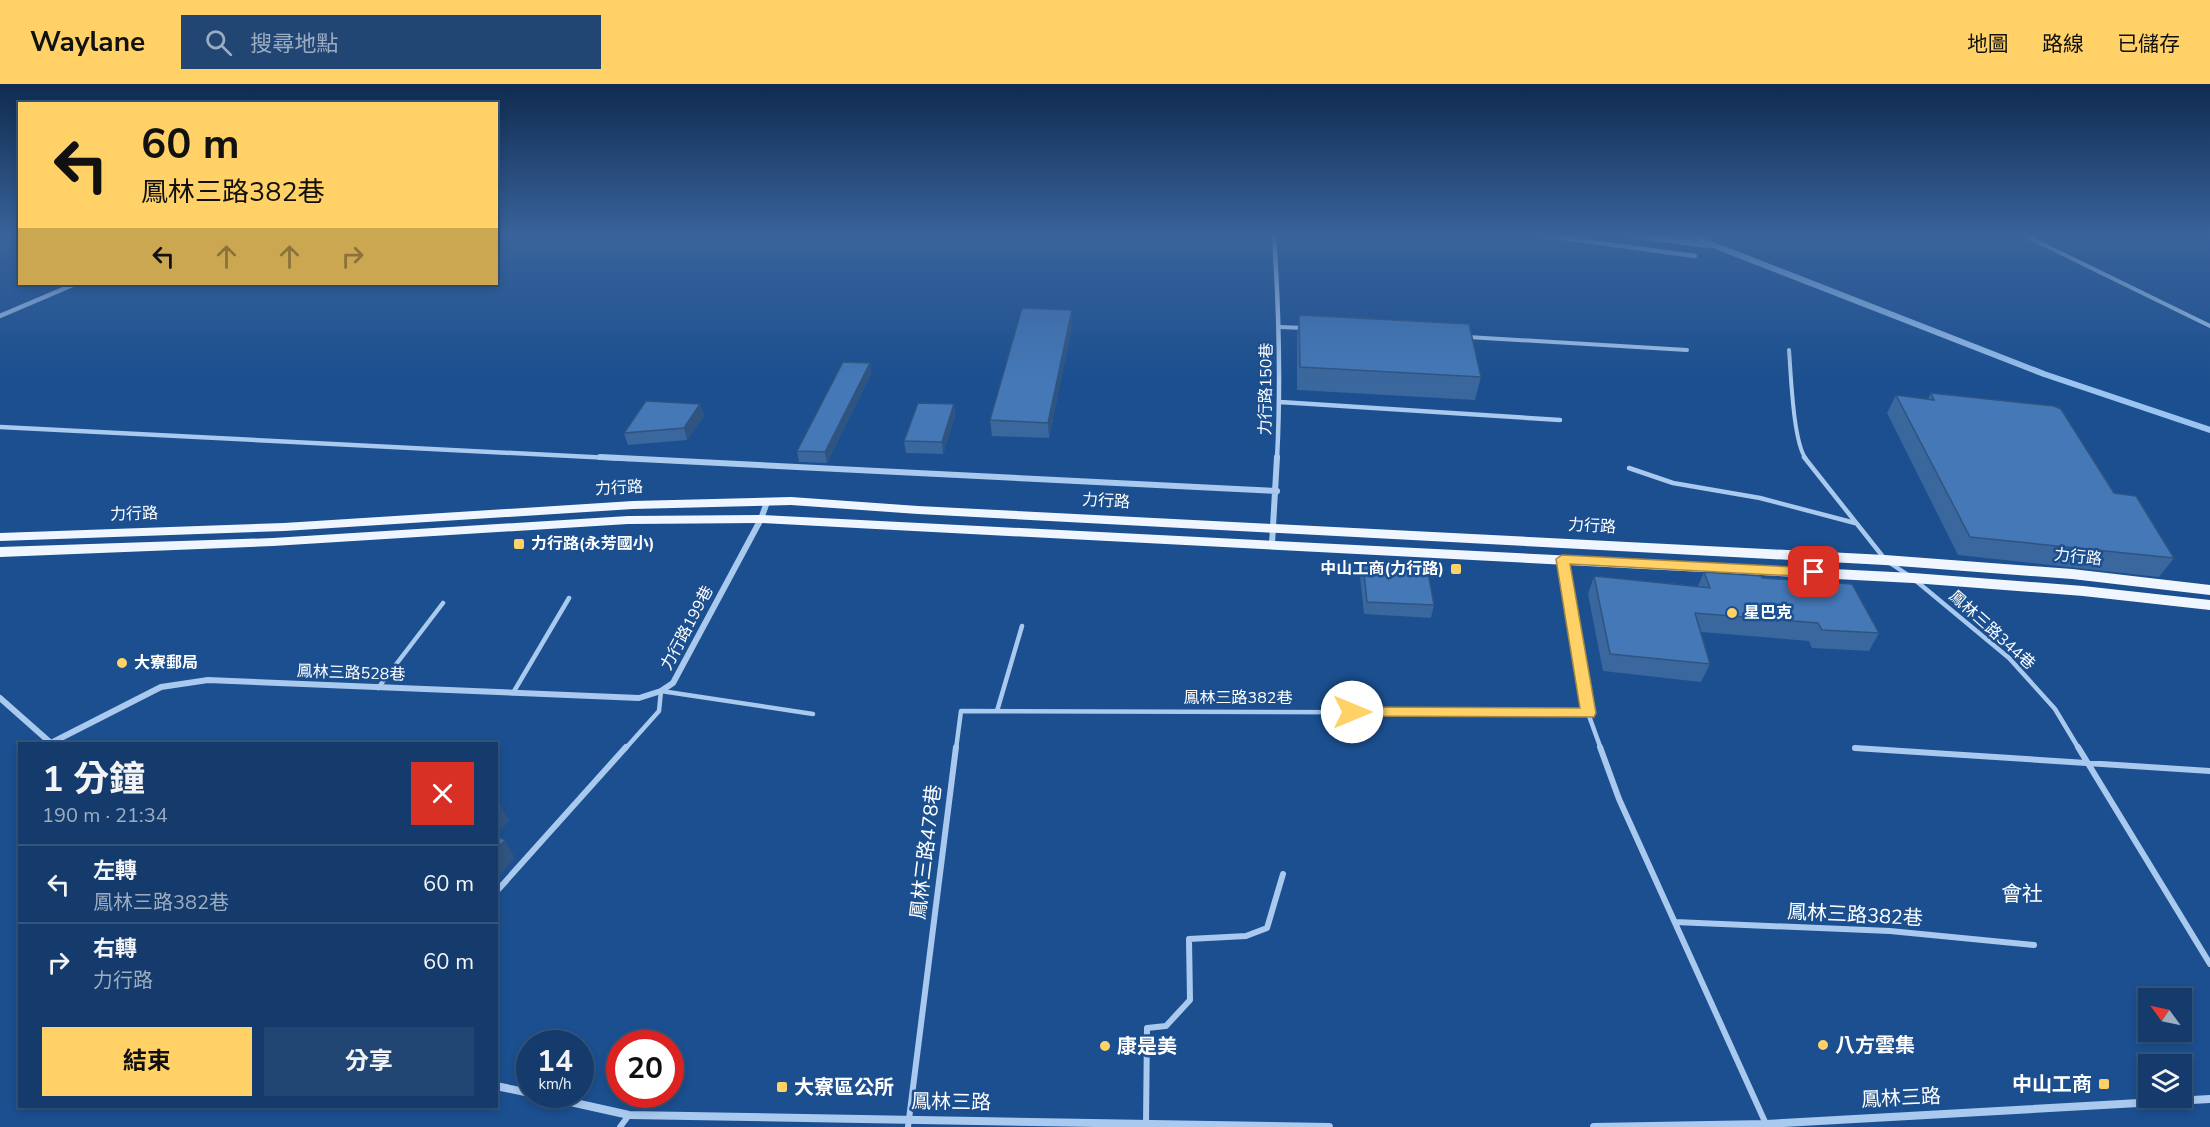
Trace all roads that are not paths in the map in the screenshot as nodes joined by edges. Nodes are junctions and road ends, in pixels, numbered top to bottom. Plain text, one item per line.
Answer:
1 (1277, 284) edge
2 (2122, 284) edge
3 (73, 285) edge
4 (0, 316) edge
5 (1280, 327) junction
6 (2210, 327) edge
7 (1316, 329) edge
8 (1459, 337) edge
9 (1687, 350) dead end
10 (1789, 350) dead end
11 (1280, 402) junction
12 (1560, 420) dead end
13 (0, 427) edge
14 (1629, 468) dead end
15 (1277, 491) junction
16 (767, 502) junction
17 (761, 519) junction
18 (1855, 523) junction
19 (1273, 528) junction
20 (0, 537) edge
21 (1272, 544) junction
22 (0, 552) edge
23 (1562, 559) junction
24 (1885, 560) junction
25 (1913, 578) junction
26 (2210, 590) edge
27 (569, 598) dead end
28 (443, 603) dead end
29 (2210, 605) edge
30 (1022, 626) dead end
31 (378, 688) junction
32 (661, 691) junction
33 (513, 693) junction
34 (0, 698) edge
35 (997, 711) junction
36 (1588, 713) junction
37 (813, 714) dead end
38 (51, 742) edge
39 (54, 742) edge
40 (1855, 748) dead end
41 (2087, 764) junction
42 (2210, 771) edge
43 (1284, 874) dead end
44 (498, 890) edge
45 (1675, 922) junction
46 (2034, 945) dead end
47 (2210, 964) edge
48 (498, 1086) edge
49 (516, 1090) edge
50 (2210, 1099) edge
51 (594, 1107) edge
52 (628, 1115) junction
53 (908, 1123) edge
54 (1146, 1124) junction
55 (1811, 1124) edge
56 (1766, 1125) junction
57 (1228, 1126) edge
58 (620, 1127) edge
59 (1329, 1127) edge
60 (1594, 1127) edge

1 - 5 street, 力行路150巷
2 - 6 lane
3 - 4 street
5 - 7 lane
5 - 11 street, 力行路150巷
8 - 9 lane
10 - 18 lane, 鳳林三路344巷
11 - 12 street
11 - 15 street, 力行路150巷
13 - 15 street
14 - 18 lane
15 - 19 street, 力行路150巷
16 - 17 street, 力行路199巷
16 - 19 main road, 力行路
16 - 20 main road, 力行路
17 - 21 main road, 力行路
17 - 22 main road, 力行路
17 - 32 street, 力行路199巷
18 - 24 lane, 鳳林三路344巷
19 - 21 street, 力行路150巷
19 - 24 main road, 力行路
21 - 23 main road, 力行路
23 - 25 main road, 力行路
23 - 36 lane
24 - 25 lane, 鳳林三路344巷
24 - 26 main road, 力行路
25 - 29 main road, 力行路
25 - 41 lane, 鳳林三路344巷
27 - 33 lane
28 - 31 lane
30 - 35 lane
31 - 33 street, 鳳林三路528巷
31 - 39 street, 鳳林三路528巷
32 - 33 street, 鳳林三路528巷
32 - 37 lane, 力行路199巷
32 - 44 lane
34 - 38 street
35 - 36 lane, 鳳林三路382巷
35 - 53 lane, 鳳林三路478巷
36 - 45 lane
40 - 41 lane
41 - 42 lane
41 - 47 lane, 鳳林三路344巷
43 - 54 lane
45 - 46 lane, 鳳林三路382巷
45 - 56 lane
48 - 49 street
50 - 55 street, 鳳林三路
51 - 52 street, 鳳林三路
52 - 53 street, 鳳林三路
52 - 58 lane
53 - 54 street, 鳳林三路
54 - 57 street, 鳳林三路
55 - 56 street, 鳳林三路
56 - 60 street, 鳳林三路
57 - 59 street, 鳳林三路

